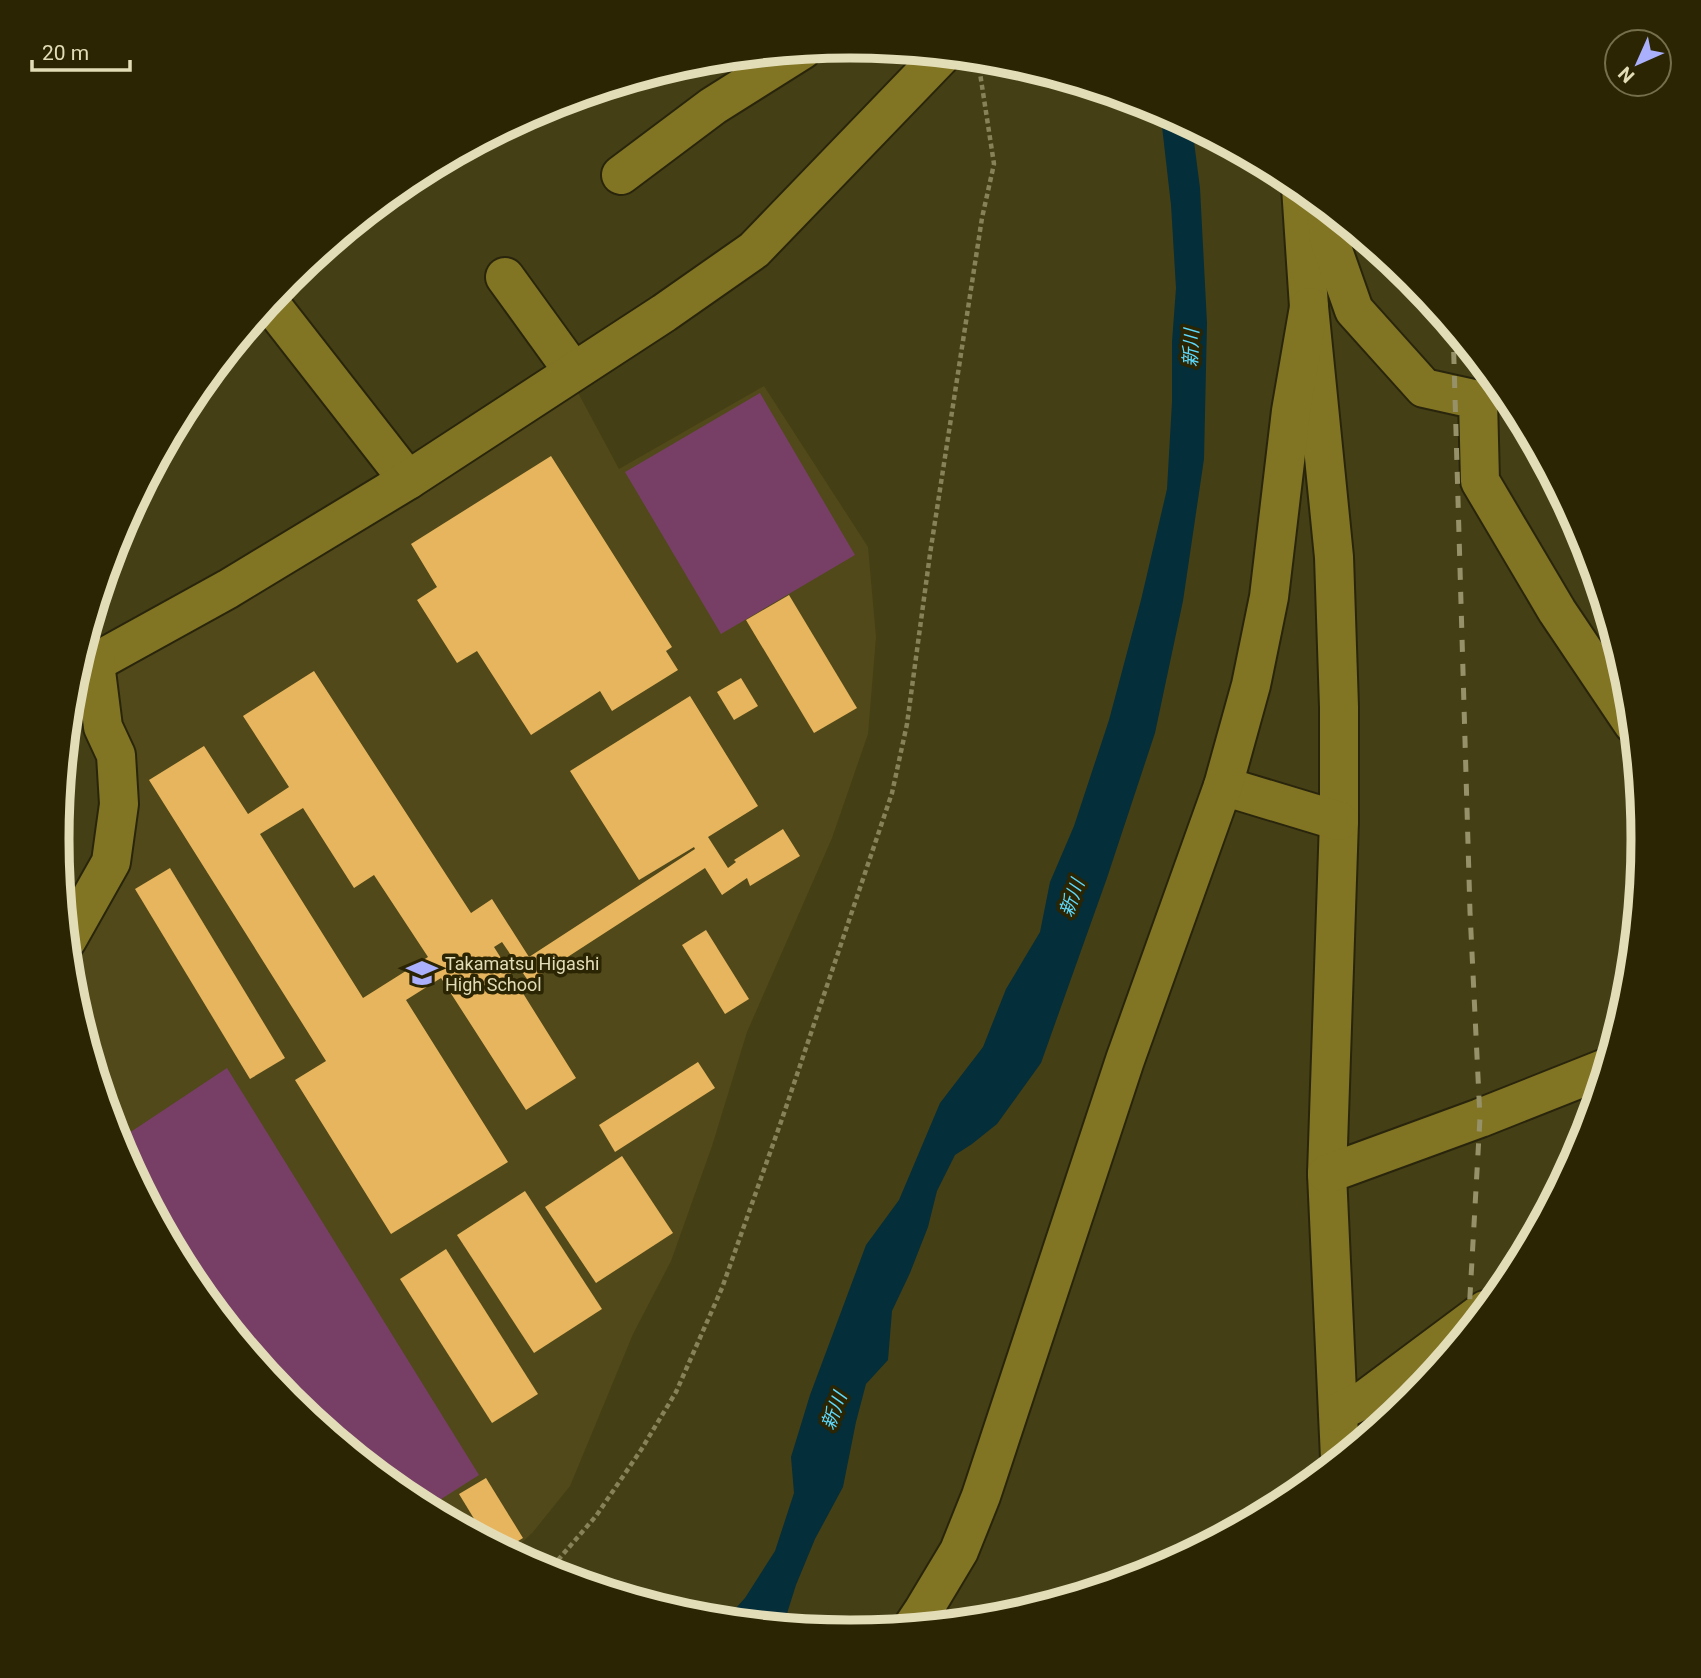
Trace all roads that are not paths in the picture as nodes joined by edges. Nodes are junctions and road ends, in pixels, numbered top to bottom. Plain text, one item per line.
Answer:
1 (786, 60) edge
2 (934, 62) edge
3 (621, 175) dead end
4 (1302, 201) edge
5 (1327, 220) edge
6 (505, 277) dead end
7 (1309, 307) junction
8 (276, 311) edge
9 (573, 371) junction
10 (408, 480) junction
11 (89, 666) edge
12 (87, 675) edge
13 (1620, 704) edge
14 (1223, 786) junction
15 (1339, 821) junction
16 (75, 927) edge
17 (1595, 1072) edge
18 (1327, 1174) junction
19 (1457, 1331) edge
20 (1338, 1412) junction
21 (1340, 1448) edge
22 (917, 1617) edge

1 - 3 street
2 - 9 street
4 - 7 street
5 - 13 street
6 - 9 street
7 - 14 street
7 - 15 street
8 - 10 street
9 - 10 street
10 - 11 street
12 - 16 street
14 - 15 street
14 - 22 street
15 - 18 street
17 - 18 street
18 - 20 street
19 - 20 street
20 - 21 street

